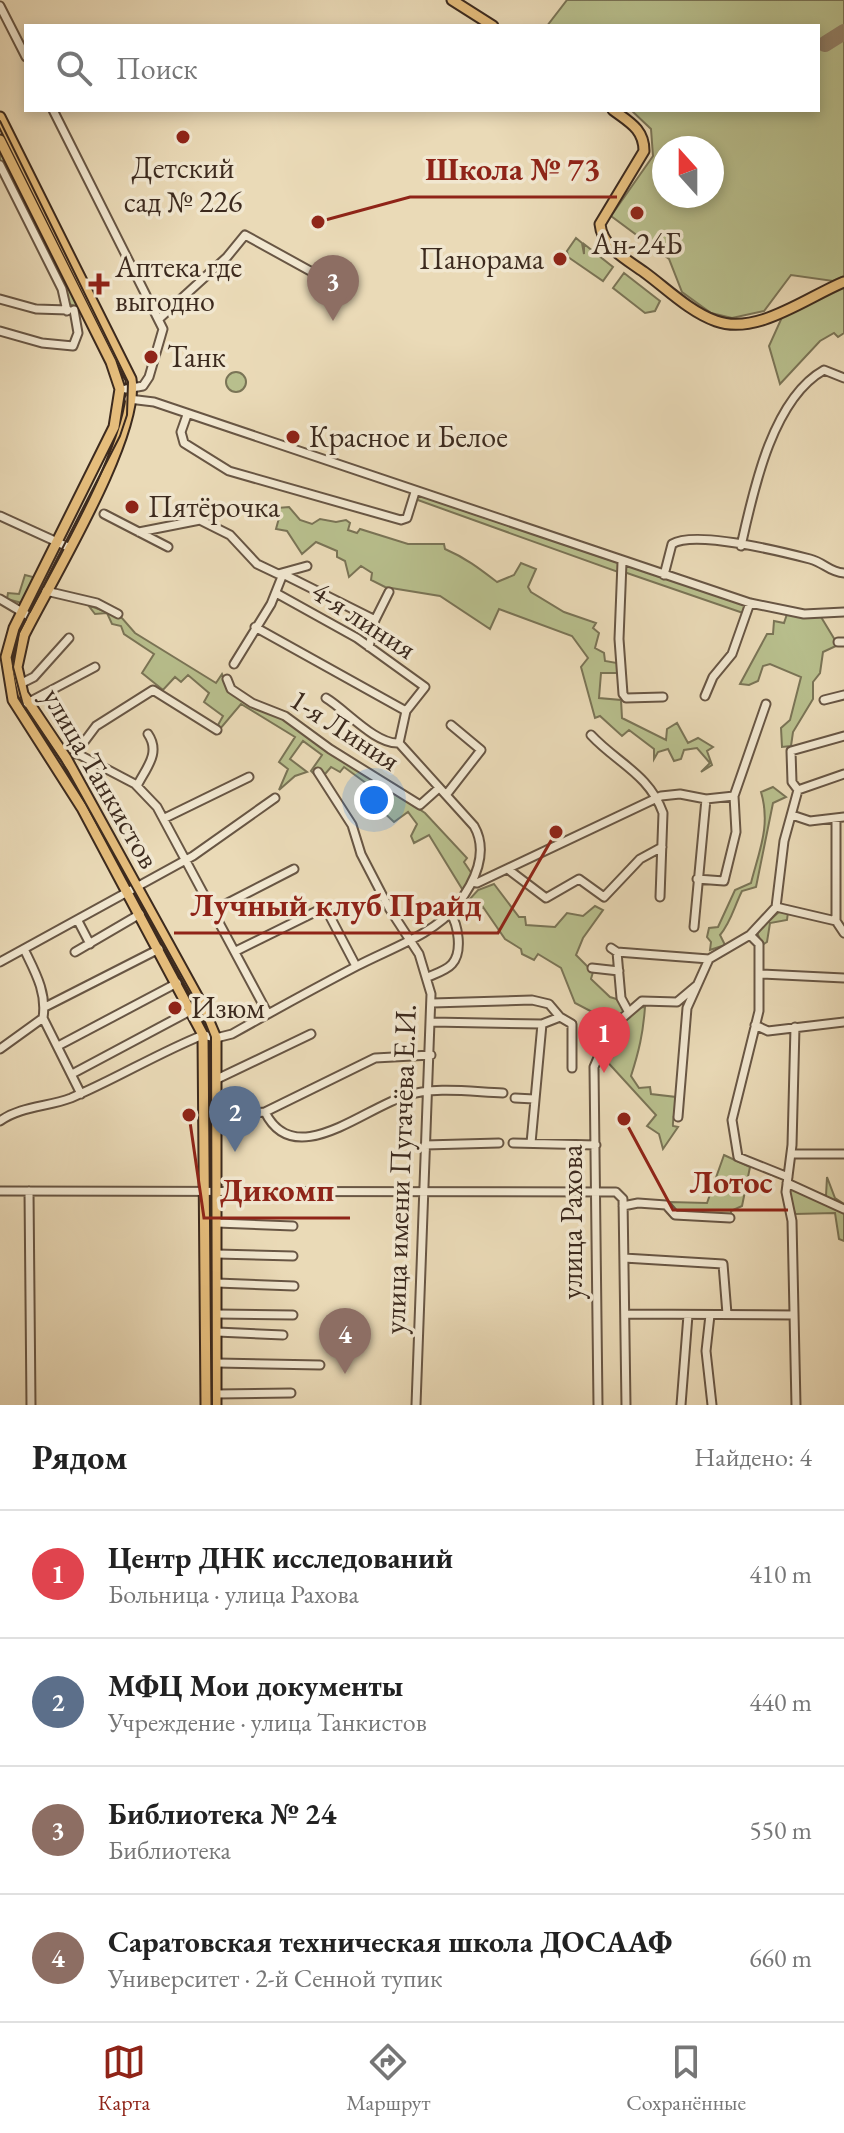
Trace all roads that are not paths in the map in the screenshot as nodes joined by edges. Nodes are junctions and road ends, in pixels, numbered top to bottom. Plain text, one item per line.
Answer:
1 (452, 0) edge
2 (0, 6) edge
3 (490, 24) edge
4 (24, 53) edge
5 (54, 112) edge
6 (616, 112) edge
7 (0, 117) edge
8 (0, 140) edge
9 (0, 165) edge
10 (844, 282) edge
11 (341, 288) dead end
12 (0, 299) edge
13 (95, 303) junction
14 (75, 310) junction
15 (160, 318) junction
16 (0, 331) edge
17 (844, 378) edge
18 (120, 394) junction
19 (133, 394) junction
20 (187, 415) junction
21 (415, 492) junction
22 (104, 514) dead end
23 (0, 516) edge
24 (139, 532) junction
25 (57, 542) junction
26 (741, 546) junction
27 (68, 547) junction
28 (168, 547) dead end
29 (622, 562) junction
30 (307, 566) dead end
31 (844, 573) edge
32 (283, 574) junction
33 (664, 575) junction
34 (46, 591) junction
35 (389, 592) dead end
36 (276, 593) junction
37 (0, 599) edge
38 (750, 603) junction
39 (22, 612) junction
40 (844, 612) edge
41 (118, 614) dead end
42 (32, 618) junction
43 (375, 620) junction
44 (255, 627) junction
45 (69, 638) dead end
46 (369, 647) junction
47 (234, 664) dead end
48 (95, 667) dead end
49 (227, 679) dead end
50 (20, 684) junction
51 (844, 695) edge
52 (705, 696) dead end
53 (663, 697) dead end
54 (326, 698) dead end
55 (824, 700) dead end
56 (27, 703) junction
57 (766, 704) dead end
58 (406, 711) junction
59 (451, 725) dead end
60 (217, 730) dead end
61 (148, 734) dead end
62 (591, 735) dead end
63 (844, 736) edge
64 (399, 743) junction
65 (76, 753) junction
66 (66, 758) junction
67 (318, 772) dead end
68 (844, 774) edge
69 (246, 779) dead end
70 (137, 786) junction
71 (439, 788) junction
72 (798, 790) junction
73 (446, 795) junction
74 (734, 796) junction
75 (275, 798) dead end
76 (657, 798) junction
77 (706, 799) junction
78 (792, 815) junction
79 (165, 818) junction
80 (840, 818) edge
81 (662, 847) junction
82 (186, 859) junction
83 (294, 869) dead end
84 (509, 870) junction
85 (697, 879) junction
86 (472, 882) junction
87 (132, 890) junction
88 (660, 897) dead end
89 (776, 907) junction
90 (214, 910) junction
91 (450, 913) junction
92 (140, 914) junction
93 (78, 921) junction
94 (836, 921) junction
95 (694, 927) dead end
96 (844, 933) edge
97 (750, 935) junction
98 (409, 940) junction
99 (90, 944) junction
100 (24, 949) junction
101 (159, 949) junction
102 (236, 951) junction
103 (75, 952) dead end
104 (709, 959) junction
105 (0, 962) edge
106 (356, 966) junction
107 (592, 968) dead end
108 (619, 971) junction
109 (760, 974) junction
110 (428, 977) junction
111 (844, 978) edge
112 (177, 983) junction
113 (696, 986) junction
114 (432, 1003) junction
115 (45, 1007) junction
116 (192, 1010) junction
117 (627, 1013) junction
118 (268, 1014) junction
119 (560, 1017) junction
120 (43, 1018) junction
121 (432, 1022) junction
122 (844, 1022) edge
123 (542, 1024) junction
124 (755, 1025) junction
125 (795, 1027) junction
126 (311, 1034) dead end
127 (203, 1035) junction
128 (216, 1038) junction
129 (58, 1046) junction
130 (0, 1049) edge
131 (431, 1055) junction
132 (572, 1068) dead end
133 (72, 1074) junction
134 (217, 1079) junction
135 (428, 1093) junction
136 (503, 1093) dead end
137 (81, 1094) junction
138 (515, 1098) dead end
139 (534, 1099) junction
140 (265, 1112) junction
141 (217, 1116) junction
142 (678, 1117) dead end
143 (0, 1121) edge
144 (499, 1143) dead end
145 (513, 1143) dead end
146 (531, 1143) junction
147 (425, 1145) junction
148 (596, 1145) junction
149 (844, 1153) edge
150 (792, 1154) junction
151 (788, 1180) junction
152 (424, 1190) junction
153 (0, 1191) edge
154 (29, 1191) junction
155 (217, 1191) junction
156 (595, 1191) junction
157 (206, 1192) junction
158 (623, 1202) junction
159 (844, 1209) edge
160 (730, 1218) dead end
161 (217, 1223) junction
162 (293, 1226) dead end
163 (217, 1254) junction
164 (293, 1256) dead end
165 (624, 1258) junction
166 (217, 1283) junction
167 (294, 1286) dead end
168 (217, 1314) junction
169 (625, 1314) junction
170 (727, 1314) junction
171 (293, 1315) dead end
172 (688, 1315) junction
173 (710, 1315) junction
174 (794, 1315) junction
175 (217, 1332) junction
176 (283, 1335) dead end
177 (217, 1363) junction
178 (320, 1365) dead end
179 (291, 1393) dead end
180 (216, 1394) junction
181 (31, 1405) edge
182 (206, 1405) edge
183 (216, 1405) edge
184 (416, 1405) edge
185 (598, 1405) edge
186 (626, 1405) edge
187 (681, 1405) edge
188 (712, 1405) edge
189 (796, 1405) edge

1 - 3 main road
2 - 4 street
5 - 15 street
6 - 10 main road
7 - 13 main road
8 - 14 main road
9 - 14 street
11 - 15 street
12 - 14 street
13 - 14 street
13 - 19 main road
14 - 16 street
14 - 18 main road
15 - 19 street
17 - 26 street
18 - 19 street
18 - 25 main road, улица Танкистов
19 - 20 street
19 - 27 main road, улица Танкистов
20 - 21 street
20 - 21 street
21 - 29 street
22 - 24 street
23 - 25 street
24 - 28 street
24 - 32 street
25 - 27 street
25 - 39 main road, улица Танкистов
26 - 31 street
26 - 33 street
27 - 34 main road, улица Танкистов
29 - 33 street
29 - 53 street
30 - 32 street
32 - 36 street
32 - 43 street
33 - 38 street
34 - 41 street
34 - 42 main road, улица Танкистов
35 - 43 street
36 - 44 street
36 - 46 street, 4-я линия
37 - 39 street
38 - 40 street
38 - 52 street
39 - 42 street
39 - 87 main road, улица Танкистов
42 - 50 main road, улица Танкистов
43 - 46 street
44 - 47 street
44 - 58 street
45 - 50 street
46 - 58 street, 4-я линия
48 - 56 street
49 - 71 street, 1-я Линия
50 - 56 main road, улица Танкистов
51 - 55 street
54 - 64 street
56 - 66 main road, улица Танкистов
57 - 74 street
58 - 64 street
59 - 73 street
60 - 65 street
61 - 70 street
62 - 76 street
63 - 72 street
64 - 71 street
65 - 66 street
65 - 70 street, улица Танкистов
66 - 87 main road, улица Танкистов
67 - 98 street, улица имени Пугачёва Е.И.
68 - 72 street
69 - 79 street
70 - 79 street, улица Танкистов
71 - 73 street
72 - 78 street
73 - 86 street
74 - 77 street
74 - 85 street
75 - 82 street
76 - 77 street
76 - 81 street
76 - 84 street
77 - 85 street
78 - 80 street
78 - 89 street
79 - 82 street, улица Танкистов
80 - 94 street
81 - 84 street
81 - 88 street
82 - 87 street
82 - 90 street, улица Танкистов
83 - 90 street
84 - 86 street
85 - 95 street
86 - 91 street
87 - 92 main road, улица Танкистов
87 - 93 street
87 - 128 main road, улица Танкистов
89 - 94 street
89 - 97 street
90 - 102 street, улица Танкистов
91 - 98 street
91 - 110 street
92 - 99 street
92 - 101 main road, улица Танкистов
93 - 99 street
93 - 100 street
94 - 96 street
97 - 104 street
97 - 109 street
98 - 106 street
98 - 110 street, улица имени Пугачёва Е.И.
99 - 103 street
100 - 105 street
100 - 115 street
101 - 112 main road, улица Танкистов
101 - 115 street
102 - 106 street
102 - 118 street, улица Танкистов
104 - 108 street
104 - 113 street
106 - 118 street
107 - 108 street
108 - 117 street
109 - 111 street
109 - 124 street
110 - 114 street, улица имени Пугачёва Е.И.
112 - 116 main road, улица Танкистов
112 - 129 street
113 - 117 street
113 - 142 street
114 - 119 street
114 - 121 street, улица имени Пугачёва Е.И.
115 - 120 street
116 - 127 main road, улица Танкистов
116 - 133 street
117 - 148 street, улица Рахова
118 - 128 street
119 - 123 street
119 - 132 street
120 - 129 street
120 - 130 street
121 - 123 street
121 - 131 street, улица имени Пугачёва Е.И.
122 - 125 street
123 - 139 street
124 - 125 street
124 - 151 street
125 - 150 street
126 - 134 street
127 - 128 street
127 - 137 street
127 - 157 main road, улица Танкистов
128 - 134 main road, улица Танкистов
129 - 133 street
131 - 135 street, улица имени Пугачёва Е.И.
131 - 140 street
133 - 137 street
134 - 141 main road, улица Танкистов
135 - 136 street
135 - 140 street
135 - 147 street, улица имени Пугачёва Е.И.
137 - 143 street
138 - 139 street
139 - 146 street
140 - 141 street
141 - 155 main road, улица Танкистов
144 - 147 street
145 - 146 street
146 - 148 street
147 - 152 street, улица имени Пугачёва Е.И.
148 - 156 street, улица Рахова
149 - 150 street
150 - 151 street
151 - 159 street
151 - 174 street
152 - 155 street
152 - 156 street
152 - 184 street, улица имени Пугачёва Е.И.
153 - 154 street
154 - 157 street
154 - 181 street
155 - 157 street
155 - 161 main road, улица Танкистов
156 - 158 street
156 - 185 street, улица Рахова
157 - 182 main road, улица Танкистов
158 - 160 street
158 - 165 street, улица Рахова
161 - 162 street
161 - 163 main road, улица Танкистов
163 - 164 street
163 - 166 main road, улица Танкистов
165 - 169 street, улица Рахова
165 - 170 street
166 - 167 street
166 - 168 main road, улица Танкистов
168 - 171 street
168 - 175 main road, улица Танкистов
169 - 172 street
169 - 186 street, улица Рахова
170 - 173 street
170 - 174 street
172 - 173 street
172 - 187 street
173 - 188 street
174 - 189 street
175 - 176 street
175 - 177 main road, улица Танкистов
177 - 178 street
177 - 180 main road, улица Танкистов
179 - 180 street
180 - 183 main road, улица Танкистов

